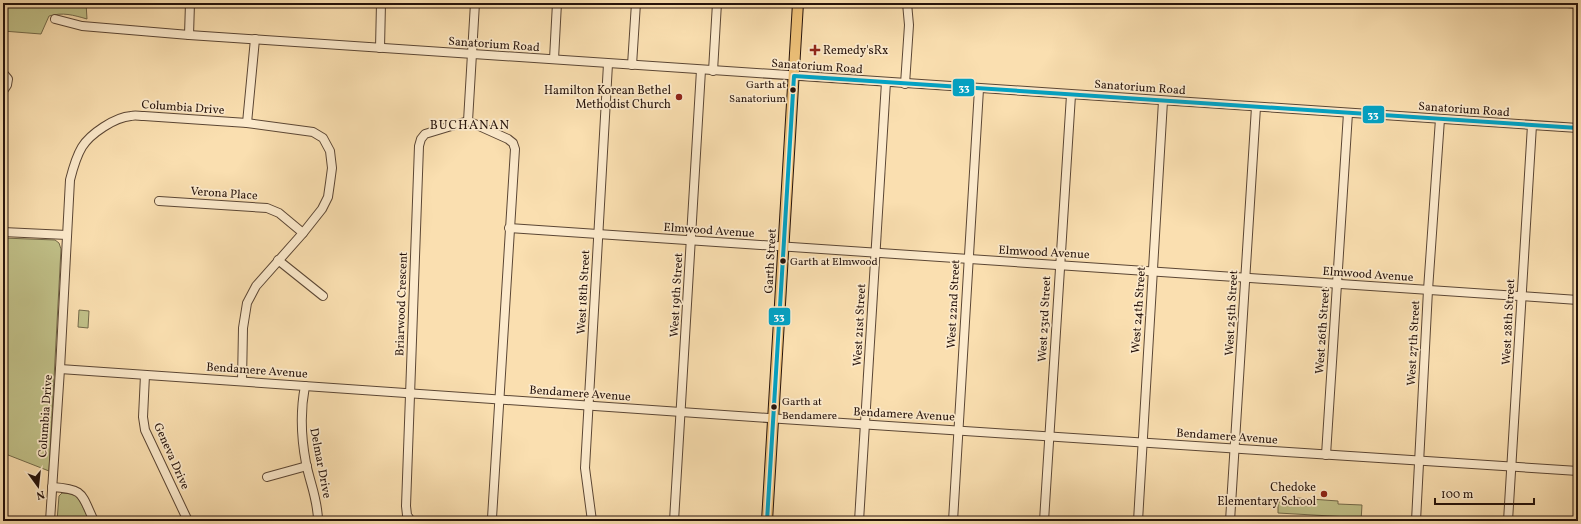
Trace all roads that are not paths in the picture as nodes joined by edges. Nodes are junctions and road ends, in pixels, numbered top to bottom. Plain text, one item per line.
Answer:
1 (190, 3) edge
2 (381, 3) edge
3 (475, 3) edge
4 (557, 3) edge
5 (636, 3) edge
6 (717, 3) edge
7 (798, 3) edge
8 (907, 3) edge
9 (1568, 3) edge
10 (1578, 4) edge
11 (55, 19) dead end
12 (189, 35) junction
13 (255, 39) junction
14 (380, 48) junction
15 (472, 54) junction
16 (554, 60) junction
17 (608, 64) junction
18 (632, 65) junction
19 (701, 70) junction
20 (713, 71) junction
21 (3, 73) edge
22 (794, 76) junction
23 (886, 82) junction
24 (905, 84) junction
25 (979, 89) junction
26 (3, 91) edge
27 (1071, 95) junction
28 (1162, 101) junction
29 (1256, 107) junction
30 (1348, 113) junction
31 (1440, 119) junction
32 (468, 121) junction
33 (247, 124) junction
34 (1532, 125) junction
35 (1578, 128) edge
36 (159, 201) dead end
37 (510, 228) junction
38 (3, 232) edge
39 (303, 233) junction
40 (67, 235) junction
41 (599, 235) junction
42 (691, 240) junction
43 (784, 248) junction
44 (875, 254) junction
45 (278, 260) junction
46 (968, 260) junction
47 (1060, 265) junction
48 (1153, 271) junction
49 (1245, 279) junction
50 (1337, 284) junction
51 (1428, 290) junction
52 (323, 296) dead end
53 (1521, 296) junction
54 (1578, 300) edge
55 (60, 369) junction
56 (145, 376) junction
57 (242, 381) junction
58 (305, 386) junction
59 (410, 393) junction
60 (500, 400) junction
61 (589, 406) junction
62 (681, 412) junction
63 (773, 418) junction
64 (865, 424) junction
65 (958, 430) junction
66 (1050, 436) junction
67 (1142, 442) junction
68 (1235, 449) junction
69 (1326, 455) junction
70 (1419, 460) junction
71 (307, 466) junction
72 (1512, 466) junction
73 (1578, 470) edge
74 (267, 477) dead end
75 (52, 487) junction
76 (50, 521) edge
77 (94, 521) edge
78 (188, 521) edge
79 (318, 521) edge
80 (411, 521) edge
81 (490, 521) edge
82 (592, 521) edge
83 (674, 521) edge
84 (767, 521) edge
85 (858, 521) edge
86 (953, 521) edge
87 (1044, 521) edge
88 (1138, 521) edge
89 (1230, 521) edge
90 (1416, 521) edge
91 (1508, 521) edge

1 - 12 street
2 - 14 street
3 - 15 street
4 - 16 street
5 - 18 street
6 - 20 street
7 - 22 main road, Garth Street
8 - 24 street
9 - 10 street
11 - 12 street, Sanatorium Road
12 - 13 street, Sanatorium Road
13 - 14 street, Sanatorium Road
13 - 33 street
14 - 15 street, Sanatorium Road
15 - 16 street, Sanatorium Road
15 - 32 street
16 - 17 street, Sanatorium Road
17 - 18 street, Sanatorium Road
17 - 41 street, West 18th Street
18 - 19 street, Sanatorium Road
19 - 20 street, Sanatorium Road
19 - 42 street, West 19th Street
20 - 22 street, Sanatorium Road
21 - 26 street
22 - 23 street, Sanatorium Road
22 - 43 main road, Garth Street
23 - 24 street, Sanatorium Road
23 - 44 street, West 21st Street
24 - 25 street, Sanatorium Road
25 - 27 street, Sanatorium Road
25 - 46 street, West 22nd Street
27 - 28 street, Sanatorium Road
27 - 47 street, West 23rd Street
28 - 29 street, Sanatorium Road
28 - 48 street, West 24th Street
29 - 30 street, Sanatorium Road
29 - 49 street, West 25th Street
30 - 31 street, Sanatorium Road
30 - 50 street, West 26th Street
31 - 34 street, Sanatorium Road
31 - 51 street, West 27th Street
32 - 37 street
32 - 59 street, Briarwood Crescent
33 - 39 street, Columbia Drive
33 - 40 street, Columbia Drive
34 - 35 street, Sanatorium Road
34 - 53 street, West 28th Street
36 - 39 street, Verona Place
37 - 41 street, Elmwood Avenue
37 - 60 street
38 - 40 street
39 - 45 street, Columbia Drive
40 - 55 street, Columbia Drive
41 - 42 street, Elmwood Avenue
41 - 61 street, West 18th Street
42 - 43 street, Elmwood Avenue
42 - 62 street, West 19th Street
43 - 44 street, Elmwood Avenue
43 - 63 main road, Garth Street
44 - 46 street, Elmwood Avenue
44 - 64 street, West 21st Street
45 - 52 street
45 - 57 street, Columbia Drive
46 - 47 street, Elmwood Avenue
46 - 65 street, West 22nd Street
47 - 48 street, Elmwood Avenue
47 - 66 street, West 23rd Street
48 - 49 street, Elmwood Avenue
48 - 67 street, West 24th Street
49 - 50 street, Elmwood Avenue
49 - 68 street, West 25th Street
50 - 51 street, Elmwood Avenue
50 - 69 street, West 26th Street
51 - 53 street, Elmwood Avenue
51 - 70 street, West 27th Street
53 - 54 street, Elmwood Avenue
53 - 72 street, West 28th Street
55 - 56 street, Bendamere Avenue
55 - 75 street, Columbia Drive
56 - 57 street, Bendamere Avenue
56 - 78 street, Geneva Drive
57 - 58 street, Bendamere Avenue
58 - 59 street, Bendamere Avenue
58 - 71 street, Delmar Drive
59 - 60 street, Bendamere Avenue
59 - 80 street, Briarwood Crescent
60 - 61 street, Bendamere Avenue
60 - 81 street
61 - 62 street, Bendamere Avenue
61 - 82 street, West 18th Street
62 - 63 street, Bendamere Avenue
62 - 83 street, West 19th Street
63 - 64 street, Bendamere Avenue
63 - 84 main road, Garth Street
64 - 65 street, Bendamere Avenue
64 - 85 street, West 21st Street
65 - 66 street, Bendamere Avenue
65 - 86 street, West 22nd Street
66 - 67 street, Bendamere Avenue
66 - 87 street, West 23rd Street
67 - 68 street, Bendamere Avenue
67 - 88 street, West 24th Street
68 - 69 street, Bendamere Avenue
68 - 89 street, West 25th Street
69 - 70 street, Bendamere Avenue
70 - 72 street, Bendamere Avenue
70 - 90 street, West 27th Street
71 - 74 street
71 - 79 street, Delmar Drive
72 - 73 street, Bendamere Avenue
72 - 91 street, West 28th Street
75 - 76 street, Columbia Drive
75 - 77 street

